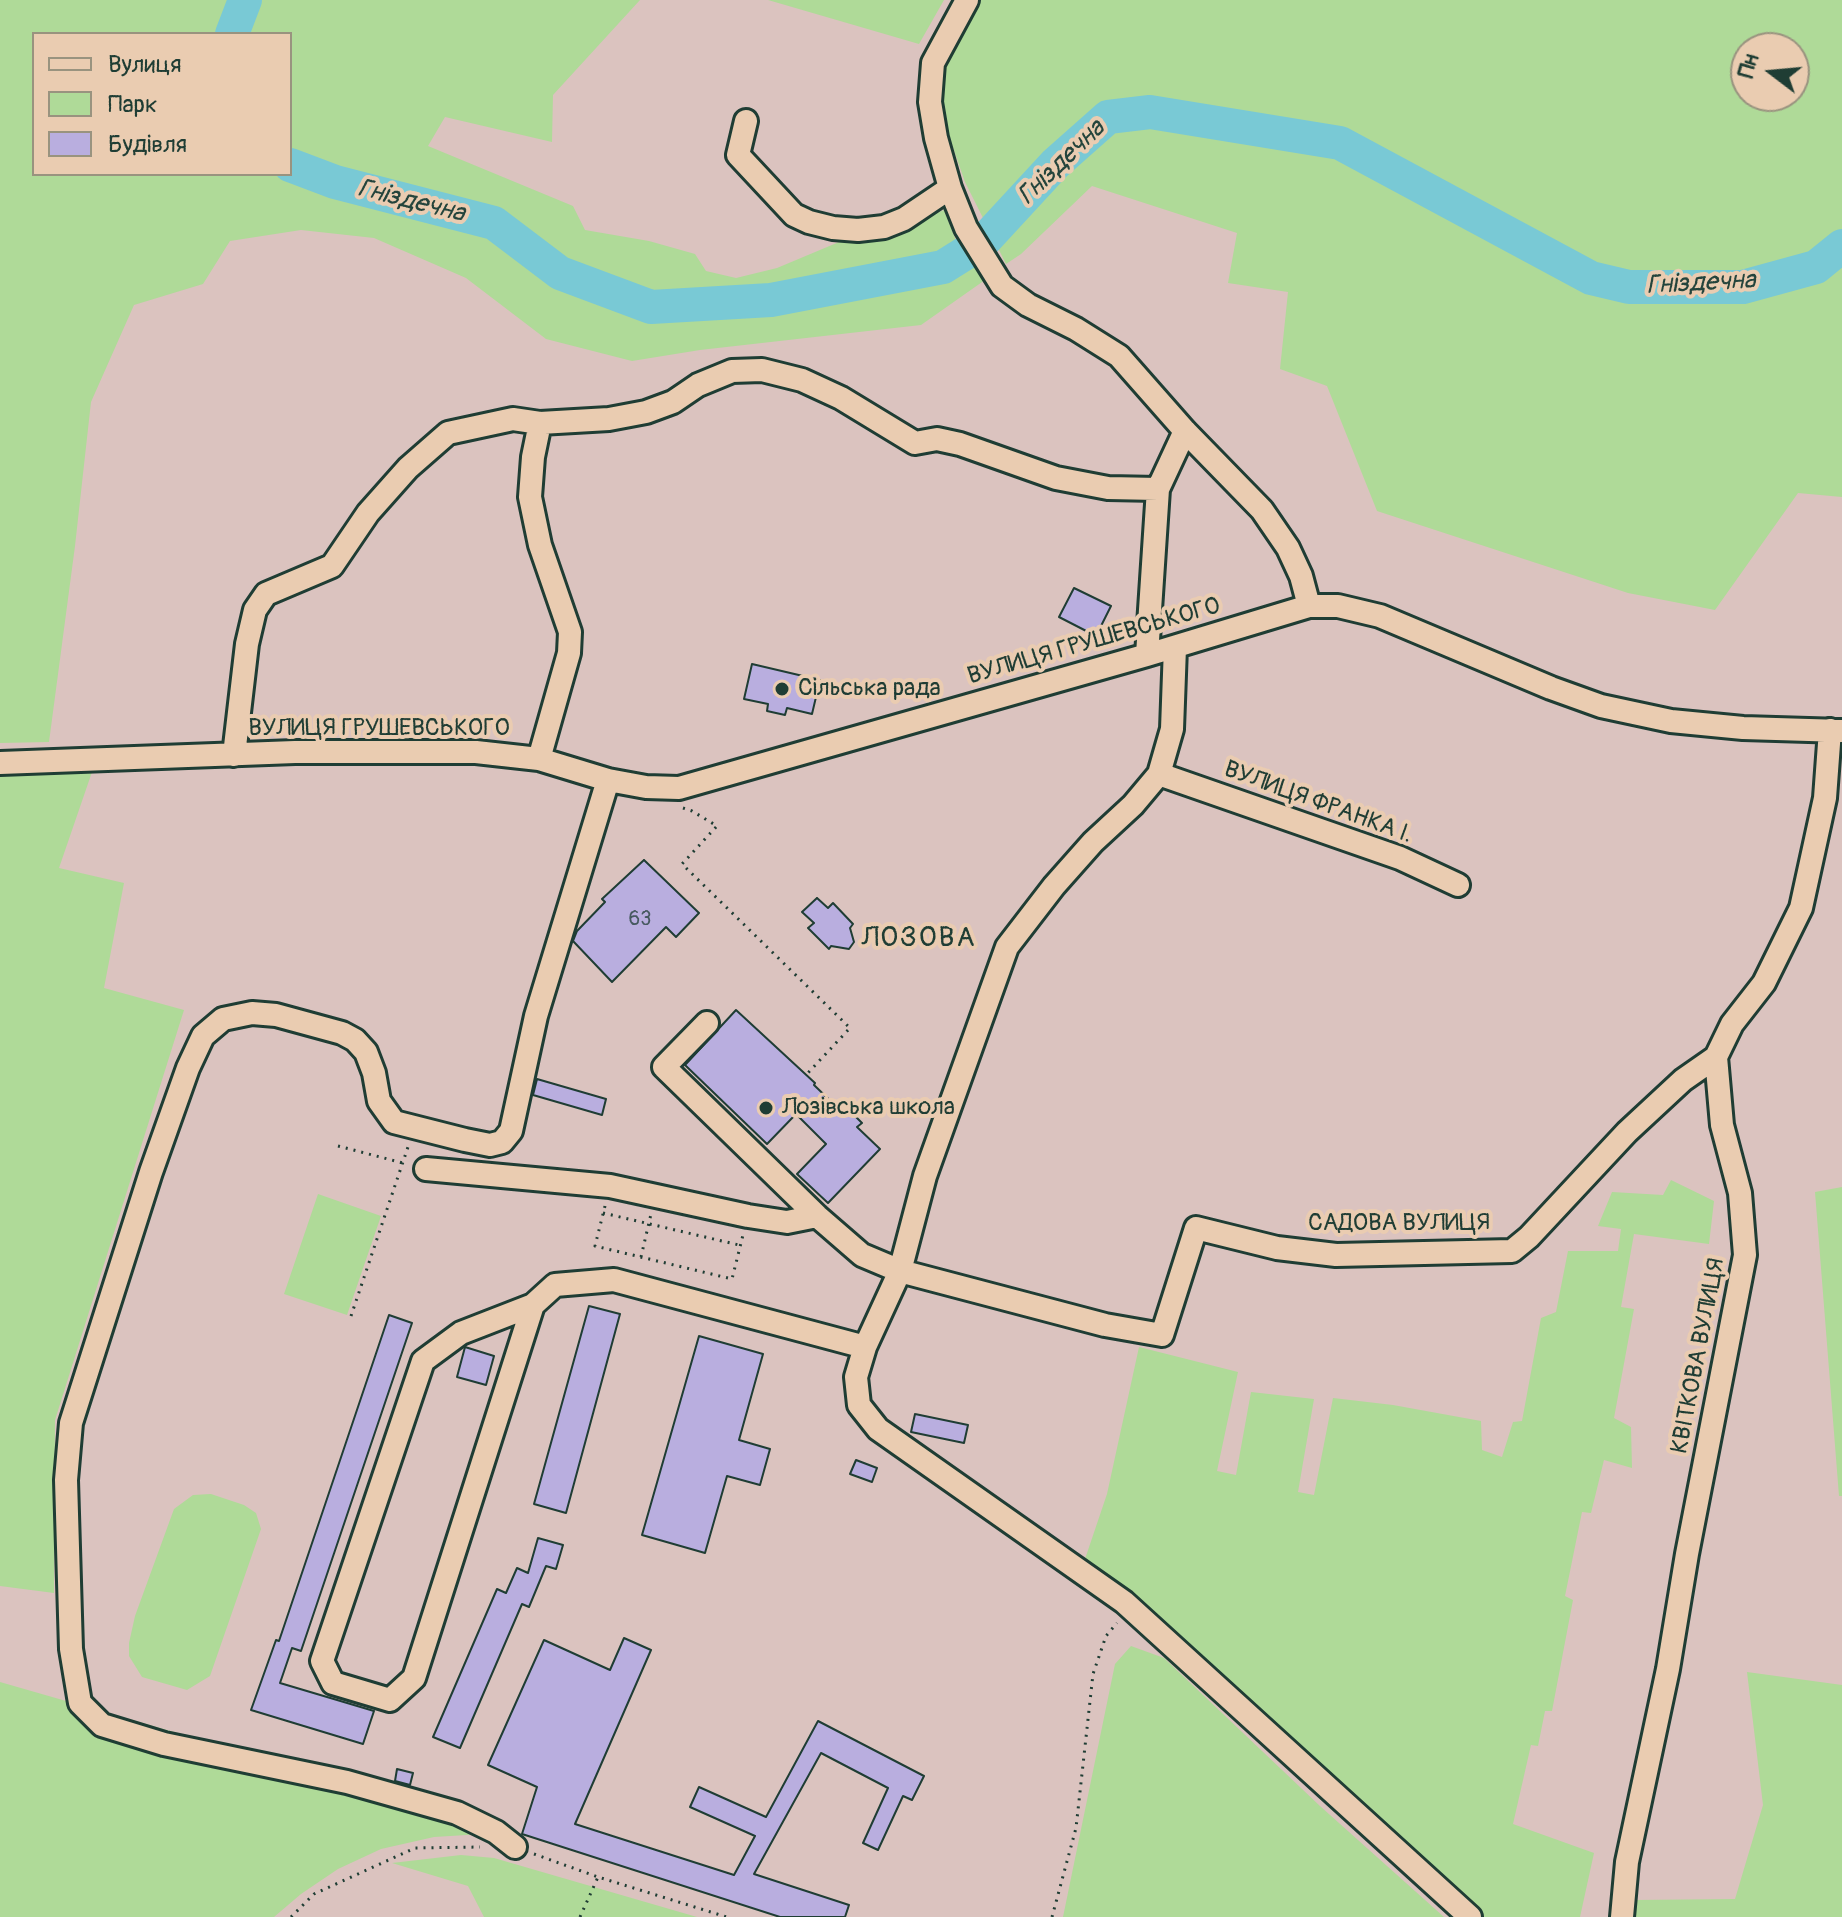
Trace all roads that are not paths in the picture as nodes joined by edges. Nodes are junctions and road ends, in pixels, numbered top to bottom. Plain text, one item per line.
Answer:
1 (967, 0) edge
2 (746, 121) dead end
3 (950, 188) junction
4 (540, 423) junction
5 (1185, 431) junction
6 (1158, 489) junction
7 (1309, 606) junction
8 (1175, 647) junction
9 (1147, 655) junction
10 (1836, 730) edge
11 (234, 755) junction
12 (539, 759) junction
13 (0, 763) edge
14 (1159, 774) junction
15 (608, 780) junction
16 (1458, 885) dead end
17 (707, 1023) dead end
18 (1716, 1057) junction
19 (426, 1169) road end
20 (817, 1216) junction
21 (900, 1271) junction
22 (533, 1305) junction
23 (865, 1347) junction
24 (515, 1847) road end
25 (1470, 1917) edge
26 (1622, 1917) edge

1 - 3 street
2 - 3 street
3 - 5 street
4 - 6 street
4 - 11 street
4 - 12 street
5 - 6 street
5 - 7 street
6 - 9 street
7 - 8 street, ВУЛИЦЯ ГРУШЕВСЬКОГО
7 - 10 street, ВУЛИЦЯ ГРУШЕВСЬКОГО
8 - 9 street, ВУЛИЦЯ ГРУШЕВСЬКОГО
8 - 14 street
9 - 15 street, ВУЛИЦЯ ГРУШЕВСЬКОГО
10 - 18 street
11 - 12 street, ВУЛИЦЯ ГРУШЕВСЬКОГО
11 - 13 street, ВУЛИЦЯ ГРУШЕВСЬКОГО
12 - 15 street, ВУЛИЦЯ ГРУШЕВСЬКОГО
14 - 16 street, ВУЛИЦЯ ФРАНКА І.
14 - 21 street
15 - 24 street
17 - 20 street
18 - 21 street, САДОВА ВУЛИЦЯ
18 - 26 street, КВІТКОВА ВУЛИЦЯ
19 - 20 street
20 - 21 street
21 - 23 street
22 - 22 street
22 - 23 street
23 - 25 street

